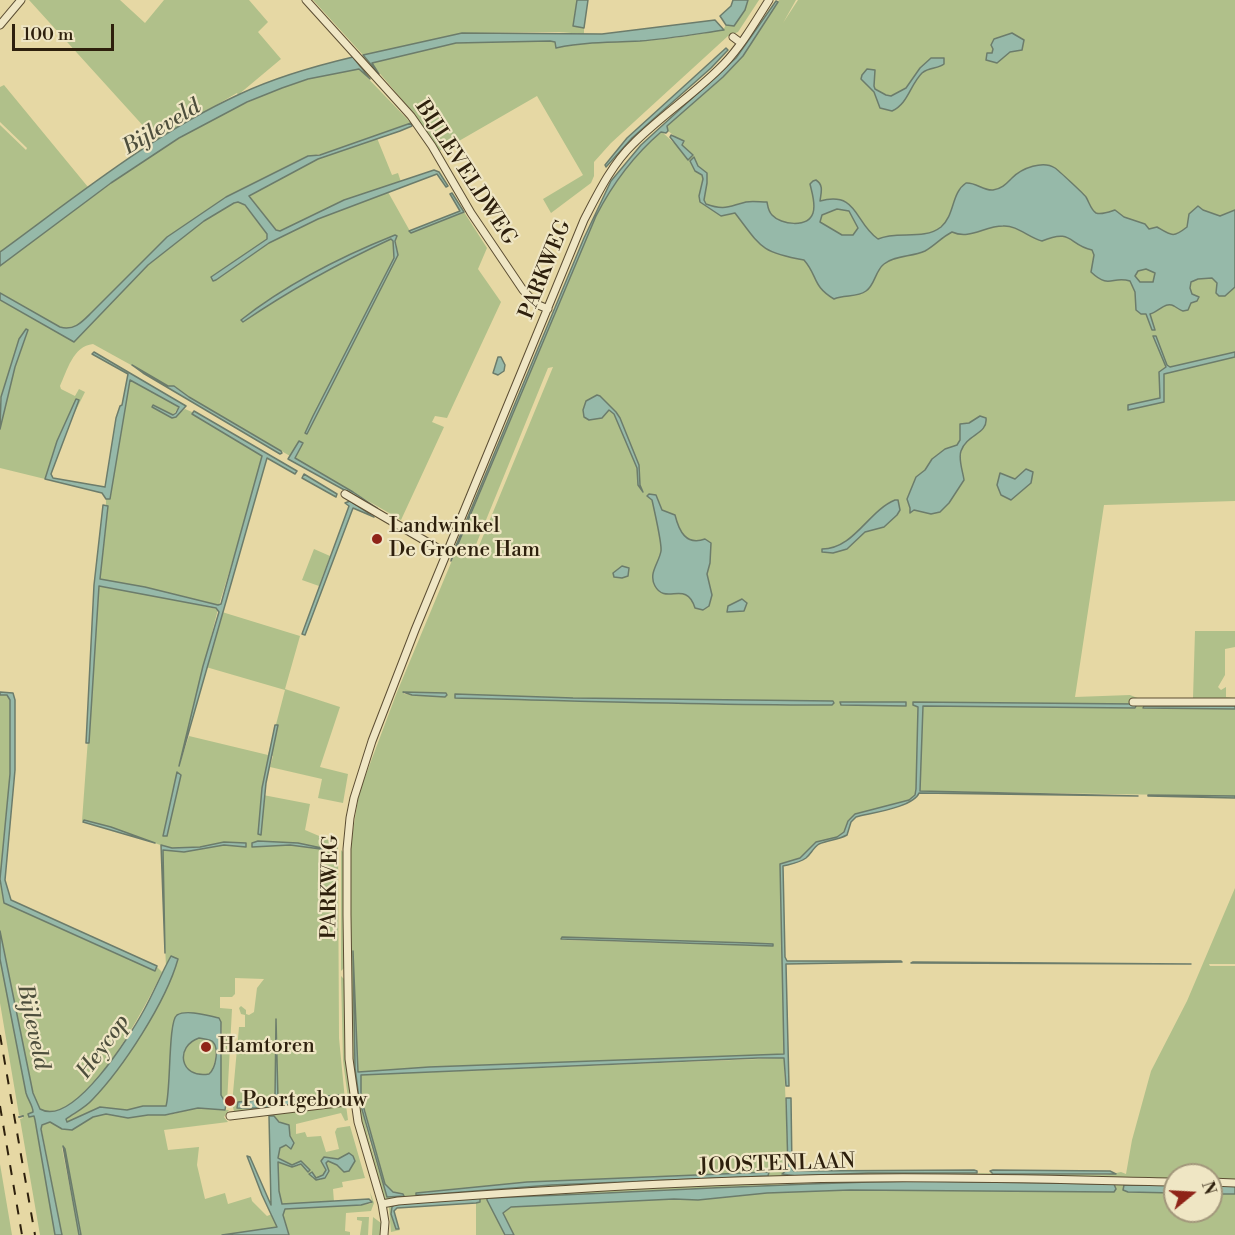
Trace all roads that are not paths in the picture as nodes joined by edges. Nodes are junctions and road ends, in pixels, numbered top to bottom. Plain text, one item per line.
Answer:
1 (21, 0) edge
2 (306, 0) edge
3 (769, 0) edge
4 (0, 24) edge
5 (734, 37) dead end
6 (741, 43) junction
7 (548, 309) junction
8 (345, 494) dead end
9 (446, 553) junction
10 (1133, 702) dead end
11 (1235, 702) edge
12 (354, 1101) junction
13 (230, 1116) dead end
14 (1163, 1182) edge
15 (382, 1204) junction
16 (384, 1235) edge

1 - 4 street
2 - 7 street, BIJLEVELDWEG
3 - 6 street, PARKWEG
5 - 6 street
6 - 7 street, PARKWEG
7 - 9 street, PARKWEG
8 - 9 street
9 - 12 street, PARKWEG
10 - 11 street
12 - 13 street
12 - 15 street, PARKWEG
14 - 15 street, JOOSTENLAAN
15 - 16 street, PARKWEG

